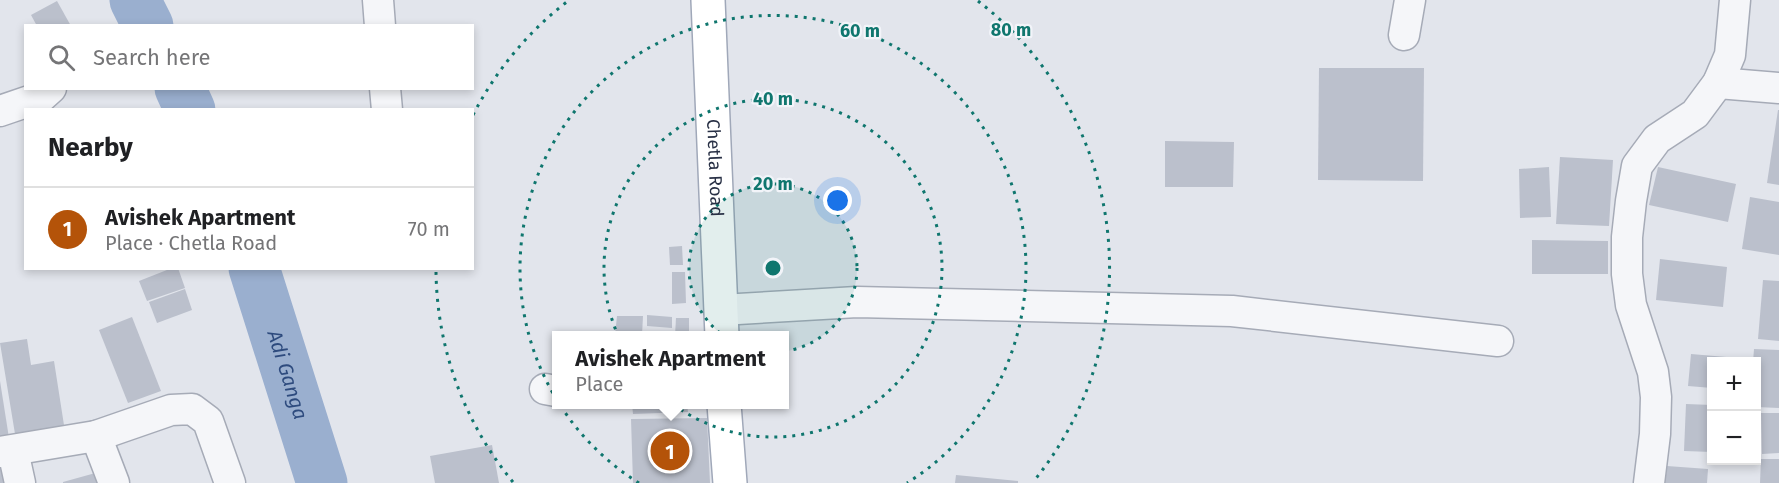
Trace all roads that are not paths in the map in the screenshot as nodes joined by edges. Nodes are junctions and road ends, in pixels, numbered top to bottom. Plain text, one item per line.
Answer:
1 (378, 0) edge
2 (708, 0) edge
3 (1410, 0) edge
4 (1735, 0) edge
5 (380, 24) edge
6 (1404, 35) dead end
7 (1718, 83) junction
8 (1779, 88) edge
9 (49, 90) edge
10 (385, 90) edge
11 (387, 108) edge
12 (0, 111) edge
13 (722, 323) edge
14 (1498, 341) dead end
15 (724, 409) edge
16 (96, 436) junction
17 (6, 452) edge
18 (20, 483) edge
19 (114, 483) edge
20 (230, 483) edge
21 (730, 483) edge
22 (1649, 483) edge

1 - 5 street
2 - 13 main road, Chetla Road
3 - 6 street
4 - 7 street
7 - 8 street
7 - 22 street
9 - 12 street
10 - 11 street
13 - 14 street
15 - 21 main road
16 - 17 street
16 - 19 street
16 - 20 street
17 - 18 street

